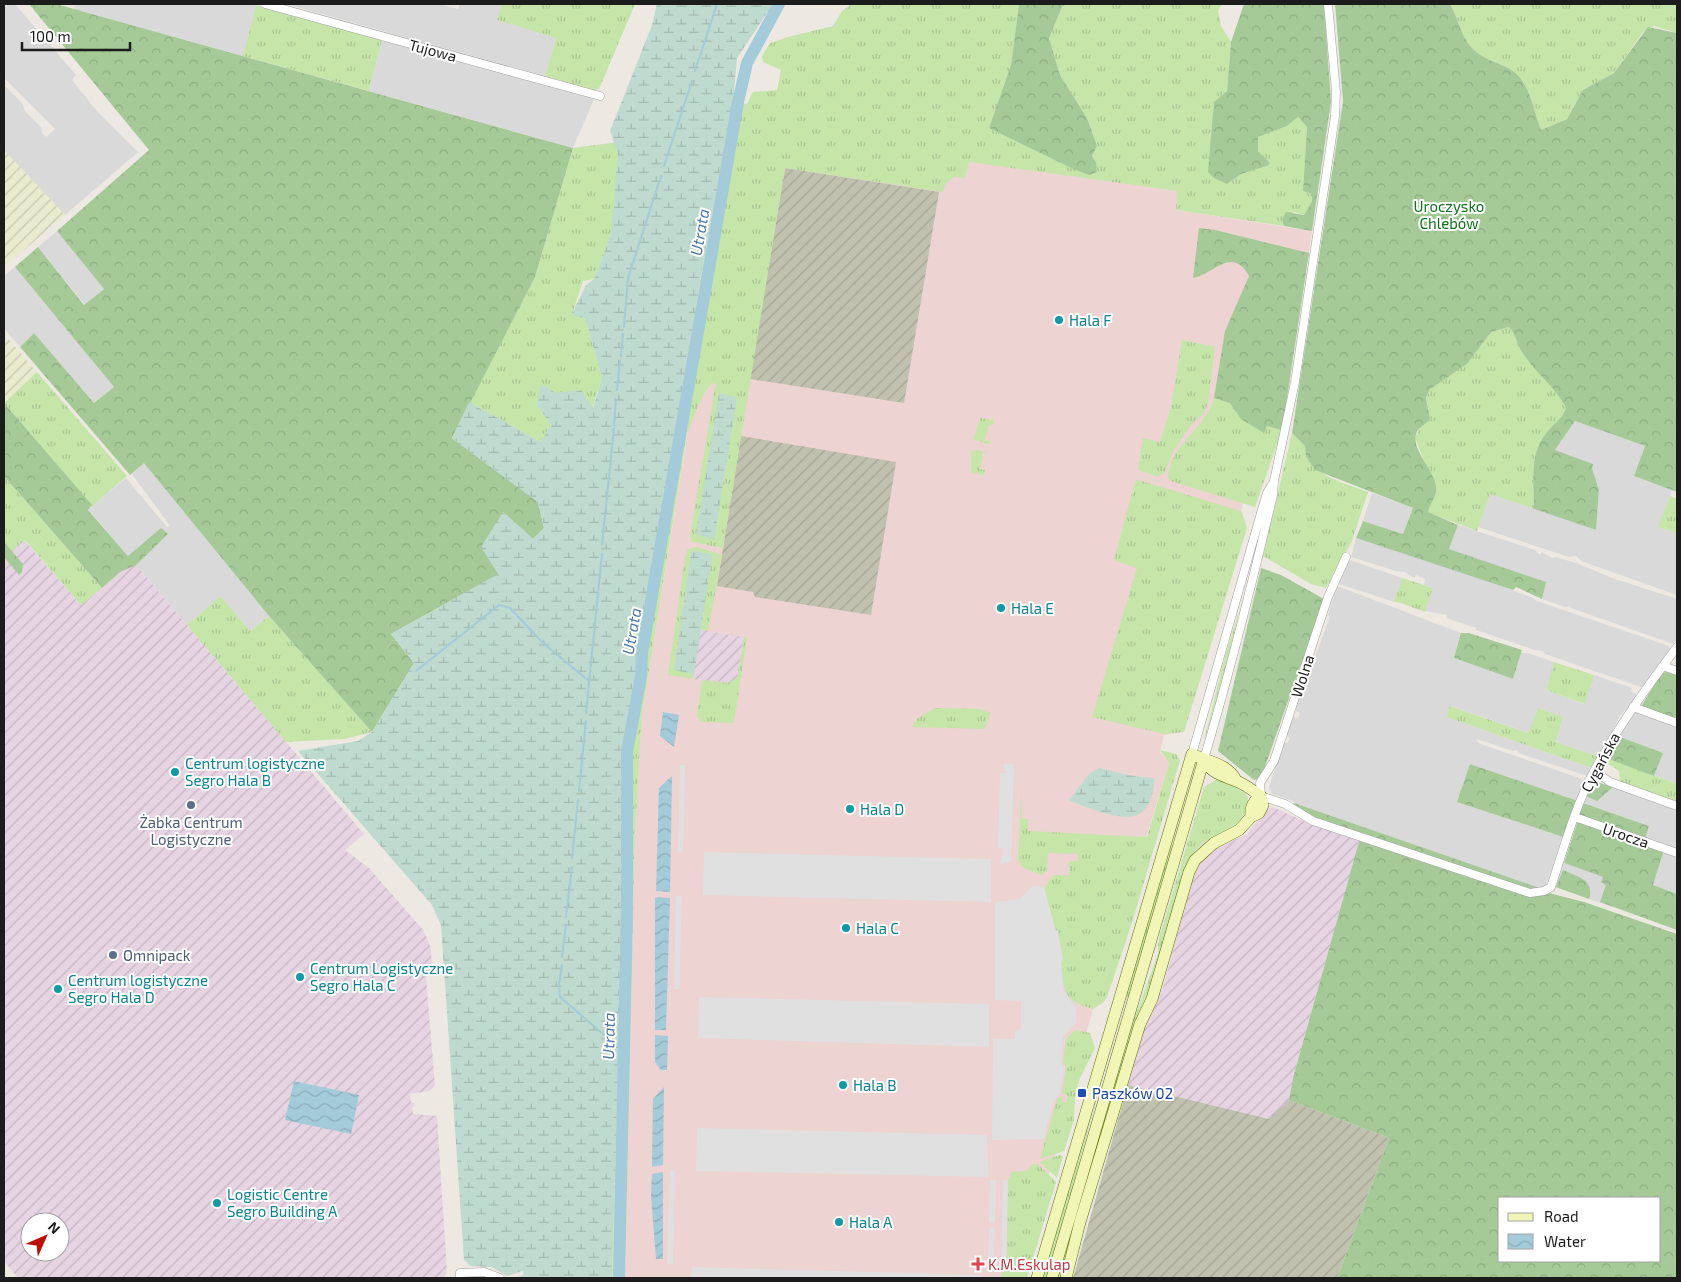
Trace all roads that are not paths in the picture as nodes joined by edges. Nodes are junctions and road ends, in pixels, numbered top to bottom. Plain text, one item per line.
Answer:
1 (266, 4) edge
2 (1328, 4) edge
3 (600, 96) dead end
4 (1274, 481) junction
5 (1346, 556) dead end
6 (1677, 647) edge
7 (1663, 666) junction
8 (1677, 671) edge
9 (1633, 707) junction
10 (1677, 723) edge
11 (1192, 754) junction
12 (1204, 759) junction
13 (1594, 771) junction
14 (1261, 796) junction
15 (1677, 806) edge
16 (1575, 817) junction
17 (1677, 853) edge
18 (460, 1278) edge
19 (500, 1278) edge
20 (1038, 1278) edge
21 (1052, 1278) edge
22 (1066, 1278) edge

1 - 3 street, Tujowa
2 - 4 street
4 - 11 street
4 - 12 street
5 - 14 street, Wolna
6 - 7 street, Cygańska
7 - 8 street
7 - 9 street, Cygańska
9 - 10 street
9 - 13 street, Cygańska
11 - 12 street
11 - 20 street
12 - 14 street
12 - 21 street
13 - 15 street
13 - 16 street, Cygańska
14 - 16 street, Cygańska
14 - 22 street
16 - 17 street, Urocza
18 - 19 street

